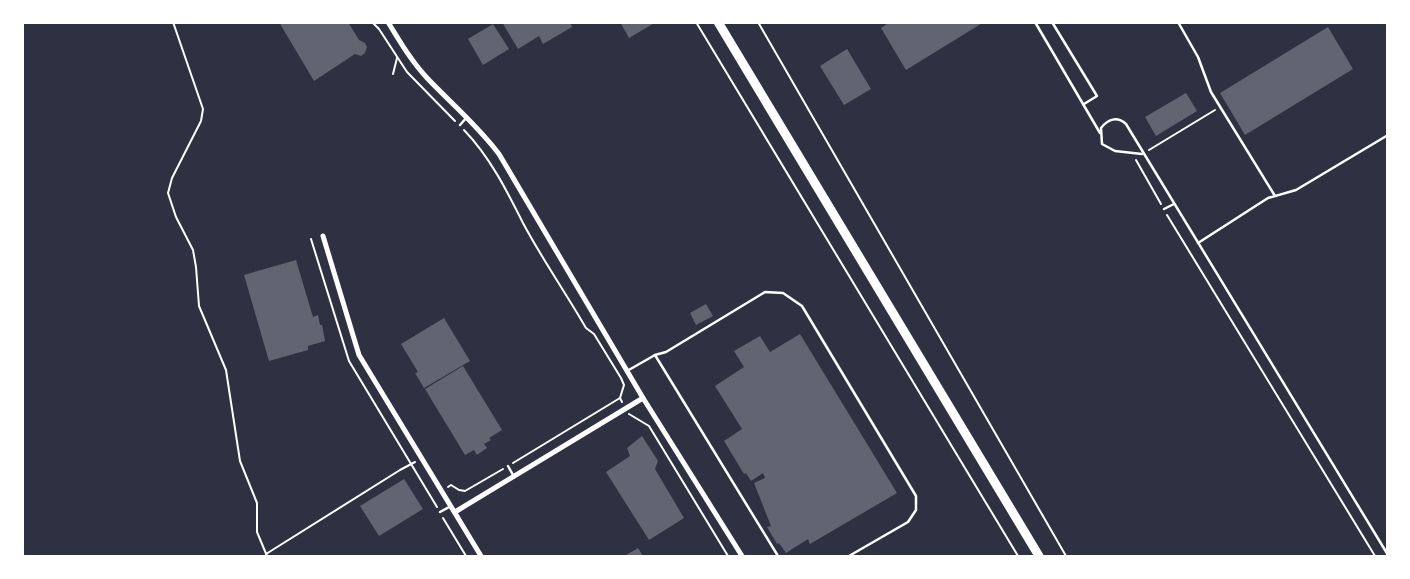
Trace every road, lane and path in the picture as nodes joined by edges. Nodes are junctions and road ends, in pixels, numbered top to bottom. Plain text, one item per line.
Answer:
1 (173, 22) edge
2 (372, 22) edge
3 (388, 22) edge
4 (696, 22) edge
5 (718, 22) edge
6 (758, 22) edge
7 (1034, 22) edge
8 (1052, 22) edge
9 (1178, 22) edge
10 (397, 58) junction
11 (393, 74) dead end
12 (1084, 104) junction
13 (1220, 107) junction
14 (468, 116) junction
15 (460, 125) junction
16 (1100, 133) junction
17 (1388, 135) edge
18 (1132, 153) junction
19 (1142, 154) junction
20 (1275, 196) junction
21 (1174, 204) junction
22 (1164, 209) junction
23 (323, 236) dead end
24 (1198, 244) junction
25 (655, 355) junction
26 (627, 371) junction
27 (620, 398) junction
28 (643, 398) junction
29 (626, 409) junction
30 (421, 460) junction
31 (508, 466) junction
32 (514, 476) junction
33 (442, 492) junction
34 (431, 498) dead end
35 (451, 506) junction
36 (440, 512) dead end
37 (455, 512) junction
38 (266, 555) edge
39 (1388, 555) edge
40 (481, 556) edge
41 (728, 556) edge
42 (742, 556) edge
43 (778, 556) edge
44 (849, 556) edge
45 (1018, 556) edge
46 (1039, 556) edge
47 (1066, 556) edge
48 (1375, 556) edge

1 - 38 path
2 - 10 path
3 - 14 street
4 - 45 path
5 - 46 main road
6 - 47 path
7 - 12 lane
8 - 12 lane
9 - 13 lane
10 - 11 path
10 - 15 path
12 - 16 lane
13 - 19 path
13 - 20 lane
14 - 15 lane
14 - 26 street
15 - 27 path
16 - 18 lane
16 - 19 lane
17 - 20 lane
18 - 19 lane
18 - 22 path
19 - 21 lane
20 - 24 lane
21 - 22 lane
21 - 24 lane
22 - 48 path
23 - 30 street
24 - 39 lane
25 - 26 lane
25 - 43 lane
25 - 44 lane
26 - 28 street
27 - 29 path
27 - 31 path
28 - 29 street
28 - 42 street
29 - 32 street
29 - 41 path
30 - 33 street
30 - 38 path
31 - 32 lane
31 - 33 path
32 - 37 street
33 - 34 path
33 - 35 street
35 - 36 lane
35 - 37 street
37 - 40 street

